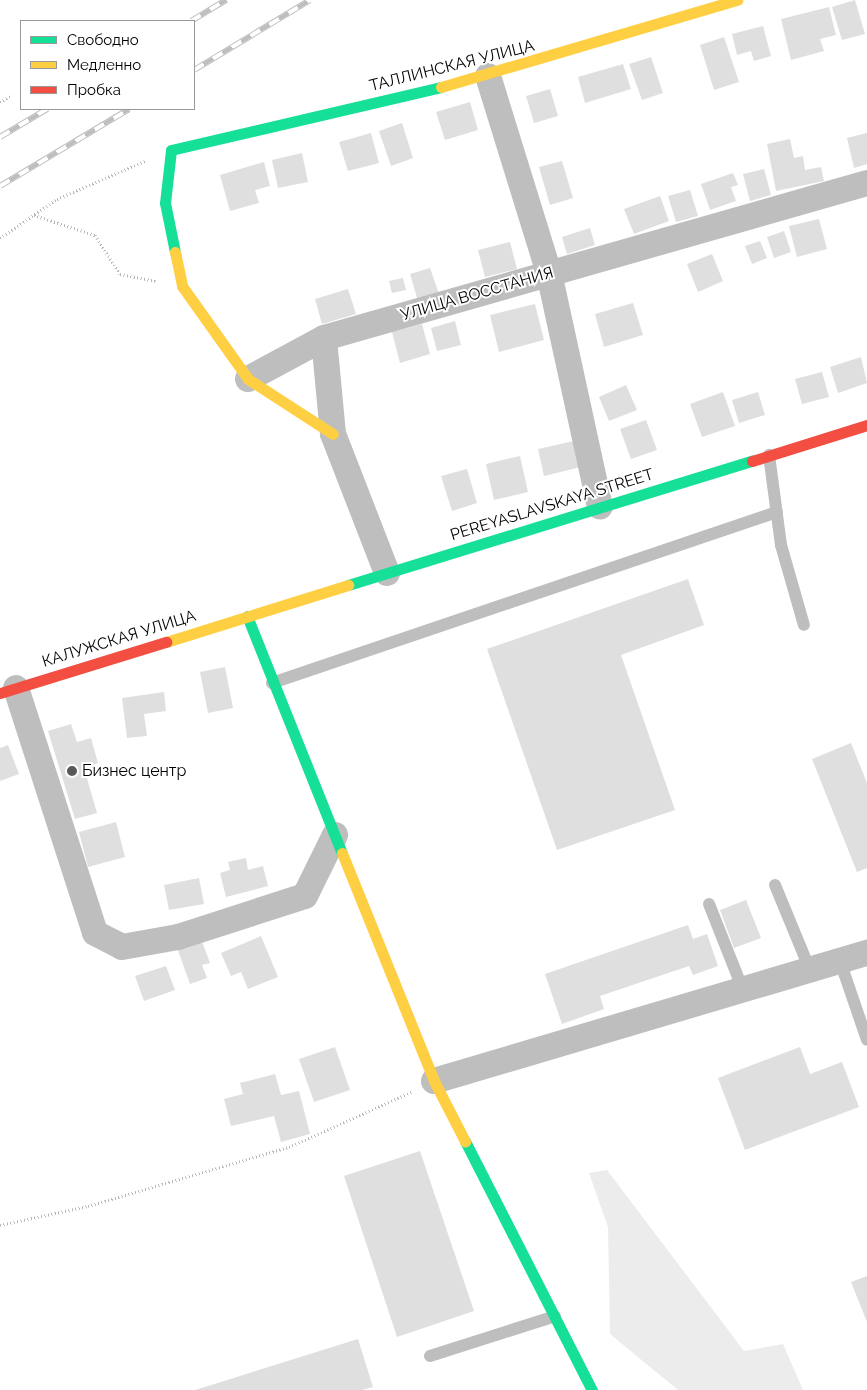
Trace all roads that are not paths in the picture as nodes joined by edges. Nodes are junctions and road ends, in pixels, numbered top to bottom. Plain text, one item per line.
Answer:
1 (737, 0) edge
2 (488, 76) junction
3 (867, 183) edge
4 (549, 273) junction
5 (324, 338) junction
6 (248, 379) junction
7 (867, 425) edge
8 (333, 434) junction
9 (769, 455) junction
10 (600, 507) junction
11 (777, 512) junction
12 (388, 573) junction
13 (248, 616) junction
14 (804, 625) dead end
15 (272, 683) junction
16 (8, 691) edge
17 (335, 835) junction
18 (775, 885) dead end
19 (709, 904) dead end
20 (867, 953) edge
21 (840, 961) junction
22 (810, 970) junction
23 (743, 990) junction
24 (867, 1040) edge
25 (434, 1081) junction
26 (555, 1316) junction
27 (430, 1356) dead end
28 (592, 1390) edge

1 - 2 street, ТАЛЛИНСКАЯ УЛИЦА
2 - 4 street
2 - 6 street, ТАЛЛИНСКАЯ УЛИЦА
3 - 4 street, УЛИЦА ВОССТАНИЯ
4 - 5 street, УЛИЦА ВОССТАНИЯ
4 - 10 street
5 - 6 street, УЛИЦА ВОССТАНИЯ
5 - 8 street
6 - 8 street
7 - 9 street, PEREYASLAVSKAYA STREET
8 - 12 street
9 - 10 street, PEREYASLAVSKAYA STREET
9 - 11 lane
10 - 12 street, PEREYASLAVSKAYA STREET
11 - 14 lane
11 - 15 lane
12 - 13 street, PEREYASLAVSKAYA STREET
13 - 15 street
13 - 16 street, КАЛУЖСКАЯ УЛИЦА
15 - 17 street
16 - 17 street
17 - 25 street
18 - 22 lane
19 - 23 lane
20 - 21 street
21 - 22 street
21 - 24 lane
22 - 23 street
23 - 25 street
25 - 26 street
26 - 27 lane
26 - 28 street

